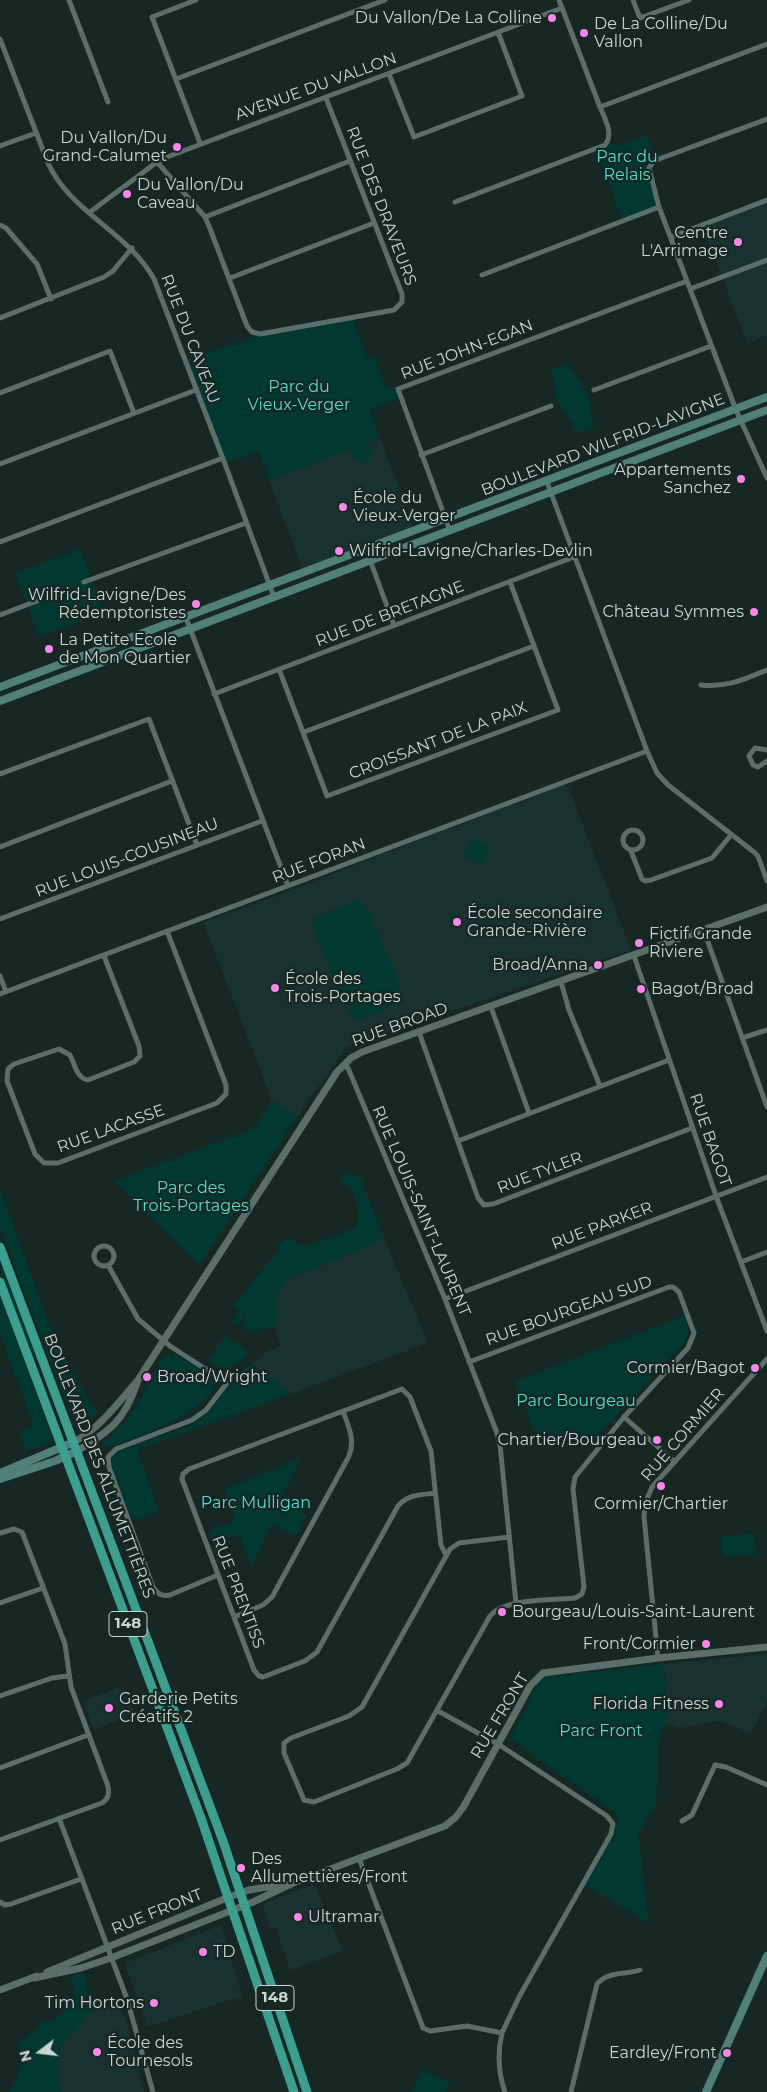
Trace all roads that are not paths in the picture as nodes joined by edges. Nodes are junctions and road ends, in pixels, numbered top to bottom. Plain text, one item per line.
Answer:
1 (69, 0) edge
2 (196, 0) edge
3 (385, 0) edge
4 (560, 0) edge
5 (633, 0) edge
6 (689, 0) edge
7 (562, 8) junction
8 (498, 32) junction
9 (0, 39) edge
10 (767, 44) edge
11 (389, 74) junction
12 (176, 79) junction
13 (326, 98) junction
14 (108, 102) dead end
15 (600, 107) junction
16 (767, 119) edge
17 (36, 133) junction
18 (200, 144) junction
19 (0, 146) edge
20 (350, 161) junction
21 (157, 162) junction
22 (767, 200) edge
23 (455, 202) dead end
24 (659, 208) junction
25 (90, 212) junction
26 (205, 217) junction
27 (374, 223) junction
28 (0, 225) edge
29 (671, 237) junction
30 (132, 248) junction
31 (767, 260) edge
32 (482, 274) dead end
33 (230, 278) junction
34 (687, 281) junction
35 (690, 289) junction
36 (51, 299) junction
37 (0, 318) edge
38 (712, 346) junction
39 (196, 390) junction
40 (594, 390) dead end
41 (0, 392) edge
42 (767, 398) edge
43 (551, 406) dead end
44 (736, 410) junction
45 (767, 410) edge
46 (134, 413) junction
47 (741, 420) junction
48 (421, 455) junction
49 (223, 458) junction
50 (0, 464) edge
51 (767, 478) edge
52 (547, 482) junction
53 (551, 493) junction
54 (445, 519) junction
55 (246, 522) junction
56 (450, 532) junction
57 (0, 542) edge
58 (366, 549) junction
59 (574, 557) junction
60 (370, 561) junction
61 (84, 582) dead end
62 (510, 582) junction
63 (270, 586) junction
64 (274, 597) junction
65 (37, 601) dead end
66 (0, 615) edge
67 (186, 618) junction
68 (394, 625) junction
69 (190, 629) junction
70 (534, 646) junction
71 (279, 669) junction
72 (767, 670) edge
73 (701, 685) dead end
74 (0, 687) edge
75 (214, 694) junction
76 (0, 702) edge
77 (304, 732) junction
78 (767, 750) edge
79 (647, 751) junction
80 (767, 761) edge
81 (0, 774) edge
82 (172, 781) junction
83 (262, 821) junction
84 (731, 835) junction
85 (197, 845) junction
86 (0, 847) edge
87 (632, 851) junction
88 (767, 881) edge
89 (288, 886) junction
90 (767, 908) edge
91 (0, 919) edge
92 (166, 931) junction
93 (704, 931) junction
94 (104, 956) junction
95 (634, 956) junction
96 (0, 976) edge
97 (561, 982) junction
98 (3, 993) edge
99 (491, 1007) junction
100 (767, 1030) edge
101 (418, 1032) junction
102 (742, 1038) junction
103 (669, 1060) junction
104 (343, 1065) junction
105 (600, 1086) junction
106 (767, 1105) edge
107 (529, 1113) junction
108 (692, 1128) junction
109 (458, 1142) junction
110 (767, 1177) edge
111 (716, 1196) junction
112 (0, 1247) edge
113 (767, 1252) edge
114 (741, 1262) junction
115 (108, 1265) dead end
116 (0, 1282) edge
117 (445, 1299) junction
118 (767, 1331) edge
119 (164, 1340) junction
120 (767, 1360) edge
121 (469, 1362) junction
122 (138, 1380) junction
123 (343, 1411) junction
124 (624, 1417) junction
125 (75, 1447) junction
126 (64, 1452) junction
127 (675, 1462) junction
128 (0, 1473) edge
129 (0, 1479) edge
130 (435, 1493) junction
131 (0, 1534) edge
132 (509, 1537) junction
133 (446, 1555) junction
134 (218, 1575) junction
135 (43, 1588) junction
136 (0, 1603) edge
137 (516, 1603) junction
138 (234, 1617) junction
139 (767, 1647) edge
140 (658, 1658) junction
141 (68, 1676) junction
142 (0, 1696) edge
143 (438, 1711) junction
144 (88, 1735) junction
145 (498, 1744) junction
146 (0, 1768) edge
147 (767, 1785) edge
148 (59, 1818) junction
149 (682, 1821) dead end
150 (0, 1840) edge
151 (359, 1858) junction
152 (81, 1879) junction
153 (293, 1883) junction
154 (240, 1893) junction
155 (229, 1897) junction
156 (0, 1902) edge
157 (244, 1904) junction
158 (233, 1908) junction
159 (107, 1947) junction
160 (767, 1956) edge
161 (111, 1958) junction
162 (640, 1970) dead end
163 (34, 1978) junction
164 (0, 1990) edge
165 (502, 2033) junction
166 (153, 2092) edge
167 (294, 2092) edge
168 (307, 2092) edge
169 (505, 2092) edge
170 (571, 2092) edge
171 (706, 2092) edge

1 - 14 street
2 - 12 street
3 - 12 street
4 - 7 street
5 - 6 street
7 - 8 street, AVENUE DU VALLON
7 - 15 street
8 - 11 street, AVENUE DU VALLON
8 - 11 street
9 - 17 street, RUE DU CAVEAU
10 - 15 street
11 - 13 street, AVENUE DU VALLON
12 - 18 street
13 - 18 street, AVENUE DU VALLON
13 - 20 street, RUE DES DRAVEURS
15 - 23 street
16 - 24 street
17 - 19 street
17 - 25 street, RUE DU CAVEAU
18 - 21 street, AVENUE DU VALLON
20 - 26 street
20 - 27 street, RUE DES DRAVEURS
21 - 25 street, AVENUE DU VALLON
21 - 26 street, RUE DES DRAVEURS
22 - 29 street
24 - 29 street
24 - 32 street
25 - 30 street, RUE DU CAVEAU
26 - 33 street, RUE DES DRAVEURS
27 - 33 street
27 - 33 street, RUE DES DRAVEURS
28 - 36 street
29 - 34 street
30 - 36 street
30 - 39 street, RUE DU CAVEAU
31 - 35 street
34 - 35 street
34 - 48 street, RUE JOHN-EGAN
35 - 38 street
36 - 37 street
38 - 40 street
38 - 44 street
39 - 46 street
39 - 49 street, RUE DU CAVEAU
41 - 46 street
42 - 44 main road, BOULEVARD WILFRID-LAVIGNE
43 - 48 street
44 - 47 street
44 - 52 main road, BOULEVARD WILFRID-LAVIGNE
45 - 47 main road, BOULEVARD WILFRID-LAVIGNE
46 - 50 street
47 - 51 street
47 - 53 main road, BOULEVARD WILFRID-LAVIGNE
48 - 54 street, RUE JOHN-EGAN
49 - 55 street, RUE DU CAVEAU
49 - 57 street
52 - 53 street
52 - 54 main road, BOULEVARD WILFRID-LAVIGNE
53 - 56 main road, BOULEVARD WILFRID-LAVIGNE
53 - 59 street
54 - 56 street, RUE JOHN-EGAN
54 - 58 main road, BOULEVARD WILFRID-LAVIGNE
55 - 61 street
55 - 63 street, RUE DU CAVEAU
56 - 60 main road, BOULEVARD WILFRID-LAVIGNE
58 - 60 street
58 - 63 main road, BOULEVARD WILFRID-LAVIGNE
59 - 62 street, RUE DE BRETAGNE
59 - 79 street
60 - 64 main road, BOULEVARD WILFRID-LAVIGNE
60 - 68 street
62 - 68 street, RUE DE BRETAGNE
62 - 70 street, CROISSANT DE LA PAIX
63 - 64 street, RUE DU CAVEAU
63 - 67 main road, BOULEVARD WILFRID-LAVIGNE
64 - 69 main road, BOULEVARD WILFRID-LAVIGNE
65 - 66 street
67 - 69 street
67 - 74 main road, BOULEVARD WILFRID-LAVIGNE
68 - 71 street, RUE DE BRETAGNE
69 - 75 street
69 - 76 main road, BOULEVARD WILFRID-LAVIGNE
70 - 77 street
70 - 77 street, CROISSANT DE LA PAIX
71 - 75 street, RUE DE BRETAGNE
71 - 77 street, CROISSANT DE LA PAIX
72 - 73 street
75 - 83 street
78 - 80 street
79 - 84 street
79 - 89 street, RUE FORAN
81 - 82 street
82 - 85 street
82 - 86 street
83 - 85 street, RUE LOUIS-COUSINEAU
83 - 89 street
84 - 87 street
84 - 88 street
85 - 91 street, RUE LOUIS-COUSINEAU
87 - 87 street
89 - 92 street, RUE FORAN
90 - 93 street, RUE BROAD
92 - 94 street, RUE FORAN
92 - 94 street, RUE LACASSE
93 - 95 street, RUE BROAD
93 - 102 street
94 - 98 street, RUE FORAN
95 - 97 street, RUE BROAD
95 - 103 street, RUE BAGOT
96 - 98 street
97 - 99 street, RUE BROAD
97 - 105 street
99 - 101 street, RUE BROAD
99 - 107 street
100 - 102 street
101 - 104 street, RUE BROAD
101 - 109 street, RUE TYLER
102 - 106 street
103 - 105 street
103 - 108 street, RUE BAGOT
104 - 117 street, RUE LOUIS-SAINT-LAURENT
104 - 119 street, RUE BROAD
105 - 107 street
107 - 109 street
108 - 109 street, RUE TYLER
108 - 111 street, RUE BAGOT
110 - 111 street, RUE PARKER
111 - 114 street, RUE BAGOT
111 - 117 street, RUE PARKER
112 - 125 highway, BOULEVARD DES ALLUMETTIÈRES / 148
113 - 114 street
114 - 118 street, RUE BAGOT
115 - 119 street
116 - 126 highway, BOULEVARD DES ALLUMETTIÈRES / 148
117 - 121 street, RUE LOUIS-SAINT-LAURENT
119 - 122 street, RUE BROAD
119 - 134 street
120 - 127 street, RUE CORMIER
121 - 124 street, RUE BOURGEAU SUD
121 - 132 street, RUE LOUIS-SAINT-LAURENT
122 - 125 street, RUE BROAD
122 - 125 street, RUE BROAD
123 - 130 street, RUE PRENTISS
123 - 134 street, RUE PRENTISS
123 - 138 street
124 - 127 street
124 - 137 street, RUE BOURGEAU SUD
125 - 126 main road
125 - 154 highway, BOULEVARD DES ALLUMETTIÈRES / 148
126 - 128 main road
126 - 129 main road
126 - 155 highway, BOULEVARD DES ALLUMETTIÈRES / 148
127 - 140 street, RUE CORMIER
130 - 133 street, RUE PRENTISS
130 - 138 street, RUE PRENTISS
131 - 135 street
132 - 133 street
132 - 137 street, RUE LOUIS-SAINT-LAURENT
133 - 143 street
134 - 138 street, RUE PRENTISS
135 - 136 street
135 - 141 street
137 - 143 street
139 - 140 street, RUE FRONT
140 - 145 street, RUE FRONT
141 - 142 street
141 - 144 street
143 - 145 street
144 - 146 street
144 - 148 street
145 - 151 street, RUE FRONT
145 - 165 street
147 - 149 street
148 - 150 street
148 - 152 street
151 - 153 street, RUE FRONT
151 - 165 street
152 - 156 street
152 - 159 street
153 - 154 street, RUE FRONT
153 - 157 street, RUE FRONT
154 - 155 street, RUE FRONT
154 - 157 highway, BOULEVARD DES ALLUMETTIÈRES / 148
155 - 158 highway, BOULEVARD DES ALLUMETTIÈRES / 148
155 - 159 street, RUE FRONT
157 - 158 street, RUE FRONT
157 - 168 highway, BOULEVARD DES ALLUMETTIÈRES / 148
158 - 161 street, RUE FRONT
158 - 167 highway, BOULEVARD DES ALLUMETTIÈRES / 148
159 - 161 street
159 - 163 street, RUE FRONT
160 - 171 main road
161 - 163 street, RUE FRONT
161 - 166 street
162 - 170 street
163 - 164 street, RUE FRONT
165 - 169 street

